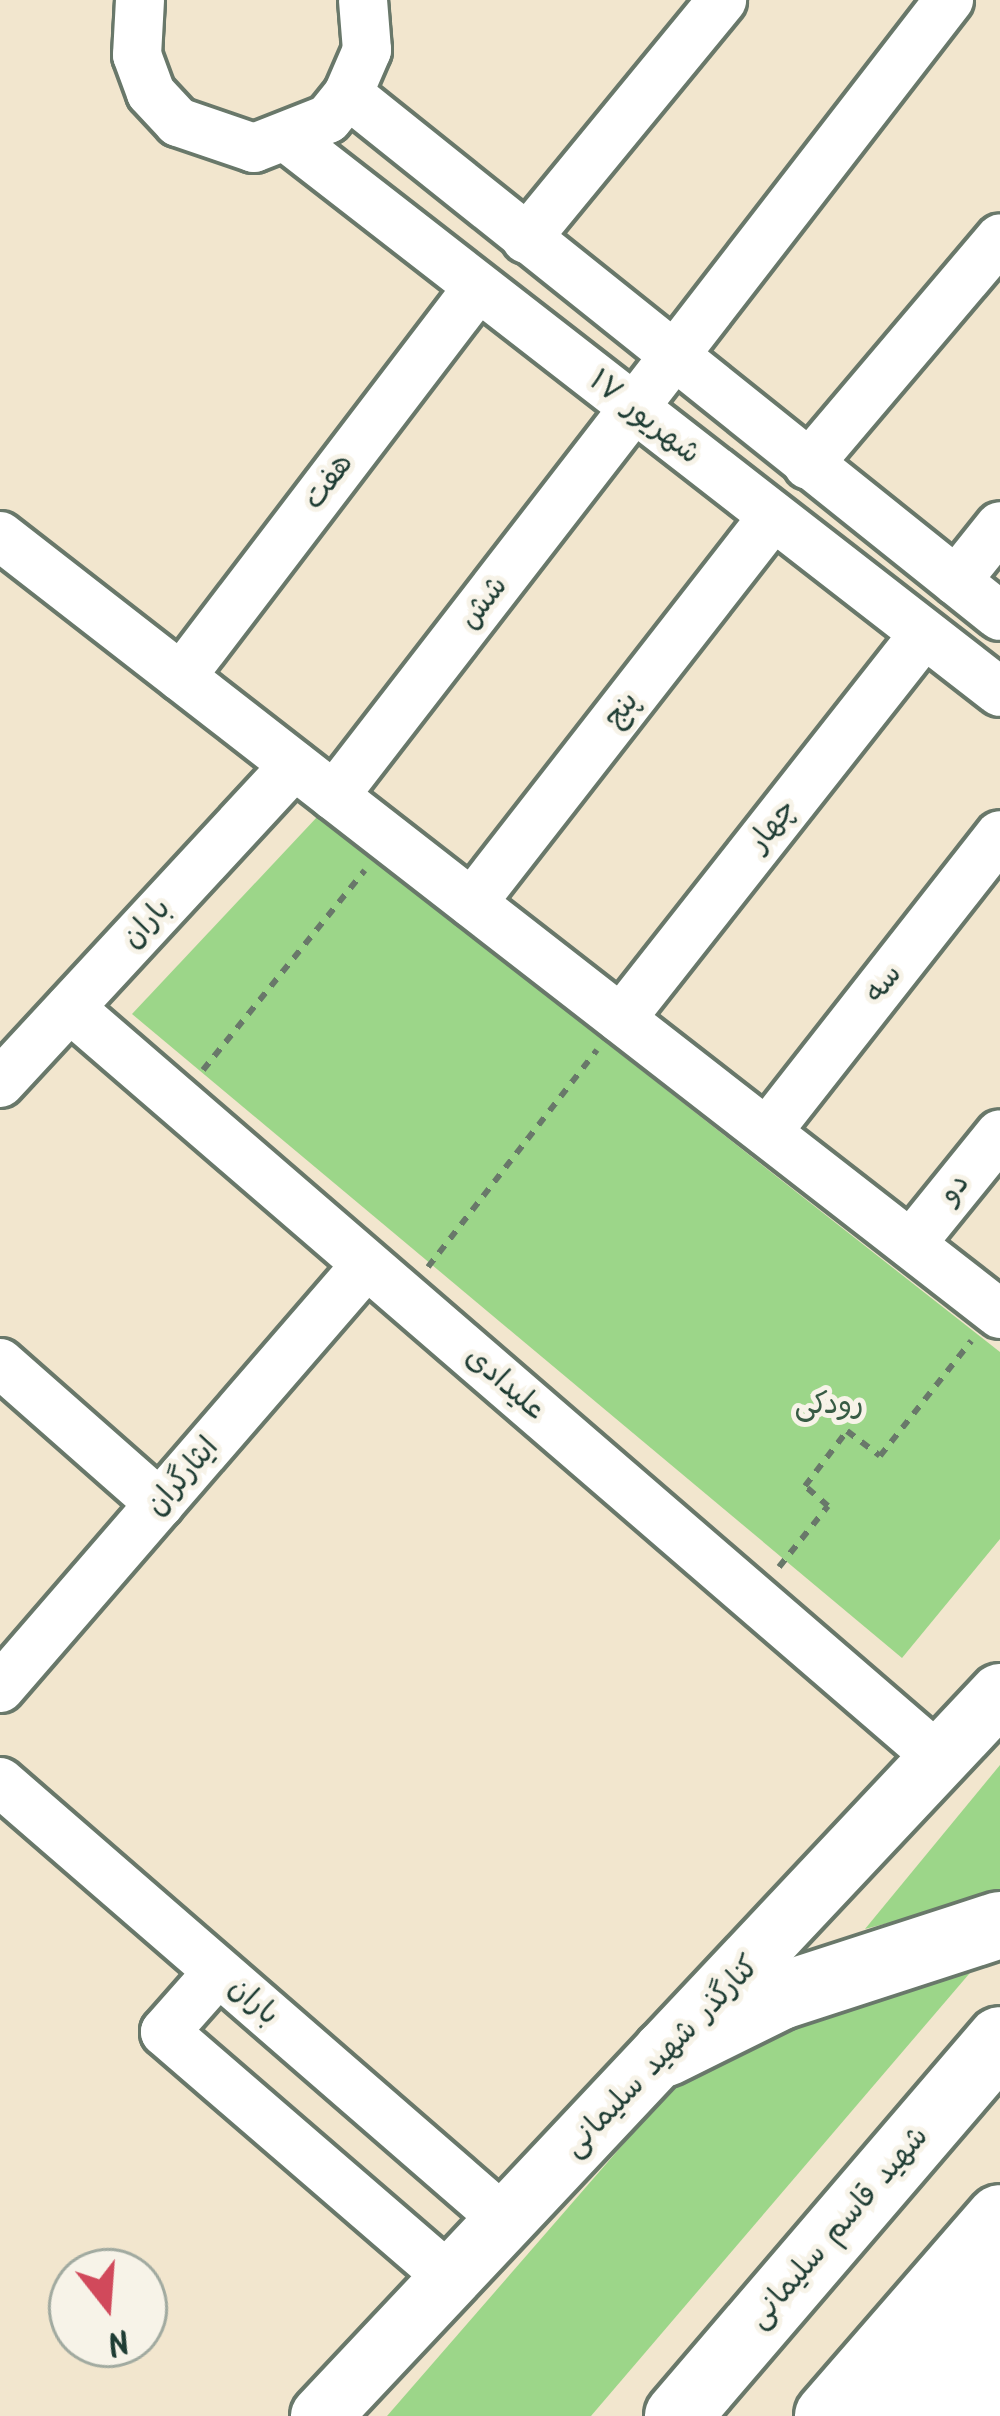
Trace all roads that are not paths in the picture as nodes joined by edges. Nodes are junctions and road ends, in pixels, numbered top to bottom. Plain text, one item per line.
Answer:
1 (109, 0) edge
2 (140, 0) edge
3 (722, 0) edge
4 (949, 0) edge
5 (367, 3) edge
6 (136, 55) junction
7 (348, 94) junction
8 (290, 140) junction
9 (526, 239) junction
10 (1000, 239) edge
11 (477, 288) junction
12 (673, 358) junction
13 (633, 410) junction
14 (808, 465) junction
15 (772, 518) junction
16 (1000, 526) edge
17 (0, 536) edge
18 (956, 581) junction
19 (1000, 616) edge
20 (924, 634) junction
21 (181, 677) junction
22 (1000, 692) edge
23 (294, 765) junction
24 (334, 796) junction
25 (1000, 836) edge
26 (472, 903) junction
27 (70, 1008) junction
28 (622, 1019) junction
29 (0, 1083) edge
30 (767, 1132) junction
31 (1000, 1134) edge
32 (911, 1244) junction
33 (366, 1265) junction
34 (998, 1312) edge
35 (0, 1363) edge
36 (160, 1504) junction
37 (0, 1688) edge
38 (1000, 1694) edge
39 (940, 1760) junction
40 (0, 1782) edge
41 (1000, 1925) edge
42 (218, 1972) junction
43 (1000, 2040) edge
44 (666, 2054) junction
45 (1000, 2218) edge
46 (506, 2221) junction
47 (451, 2279) junction
48 (1000, 2295) edge
49 (1000, 2374) edge
50 (321, 2416) edge
51 (678, 2416) edge
52 (828, 2416) edge
53 (896, 2416) edge
54 (964, 2416) edge

1 - 6 street
2 - 6 street
3 - 9 street
4 - 12 street
5 - 7 street
6 - 8 street
7 - 8 street
7 - 9 street
8 - 11 street, ۱۷ شهریور
9 - 12 street
10 - 14 street
11 - 13 street, ۱۷ شهریور
11 - 21 street, هفت
12 - 13 street, شش
12 - 14 street
13 - 15 street, ۱۷ شهریور
13 - 24 street, شش
14 - 18 street
15 - 20 street, ۱۷ شهریور
15 - 26 street, پنج
16 - 18 street
17 - 21 street
18 - 19 street
20 - 22 street, ۱۷ شهریور
20 - 28 street, چهار
21 - 23 street
23 - 24 street
23 - 27 street, باران
24 - 26 street
25 - 30 street, سه
26 - 28 street
27 - 29 street, باران
27 - 33 street, علیدادی
28 - 30 street
30 - 32 street
31 - 32 street, دو
32 - 34 street
33 - 36 street, ایثارگران
33 - 39 street, علیدادی
35 - 36 street
36 - 37 street, ایثارگران
38 - 39 main road, کنارگذر شهید سلیمانی
39 - 44 main road, کنارگذر شهید سلیمانی
40 - 42 street, باران
41 - 44 highway
42 - 46 street, باران
42 - 47 street
43 - 51 highway, شهید قاسم سلیمانی
44 - 46 main road, کنارگذر شهید سلیمانی
45 - 52 highway
46 - 47 main road, کنارگذر شهید سلیمانی
47 - 50 main road, کنارگذر شهید سلیمانی
48 - 53 highway
49 - 54 main road

